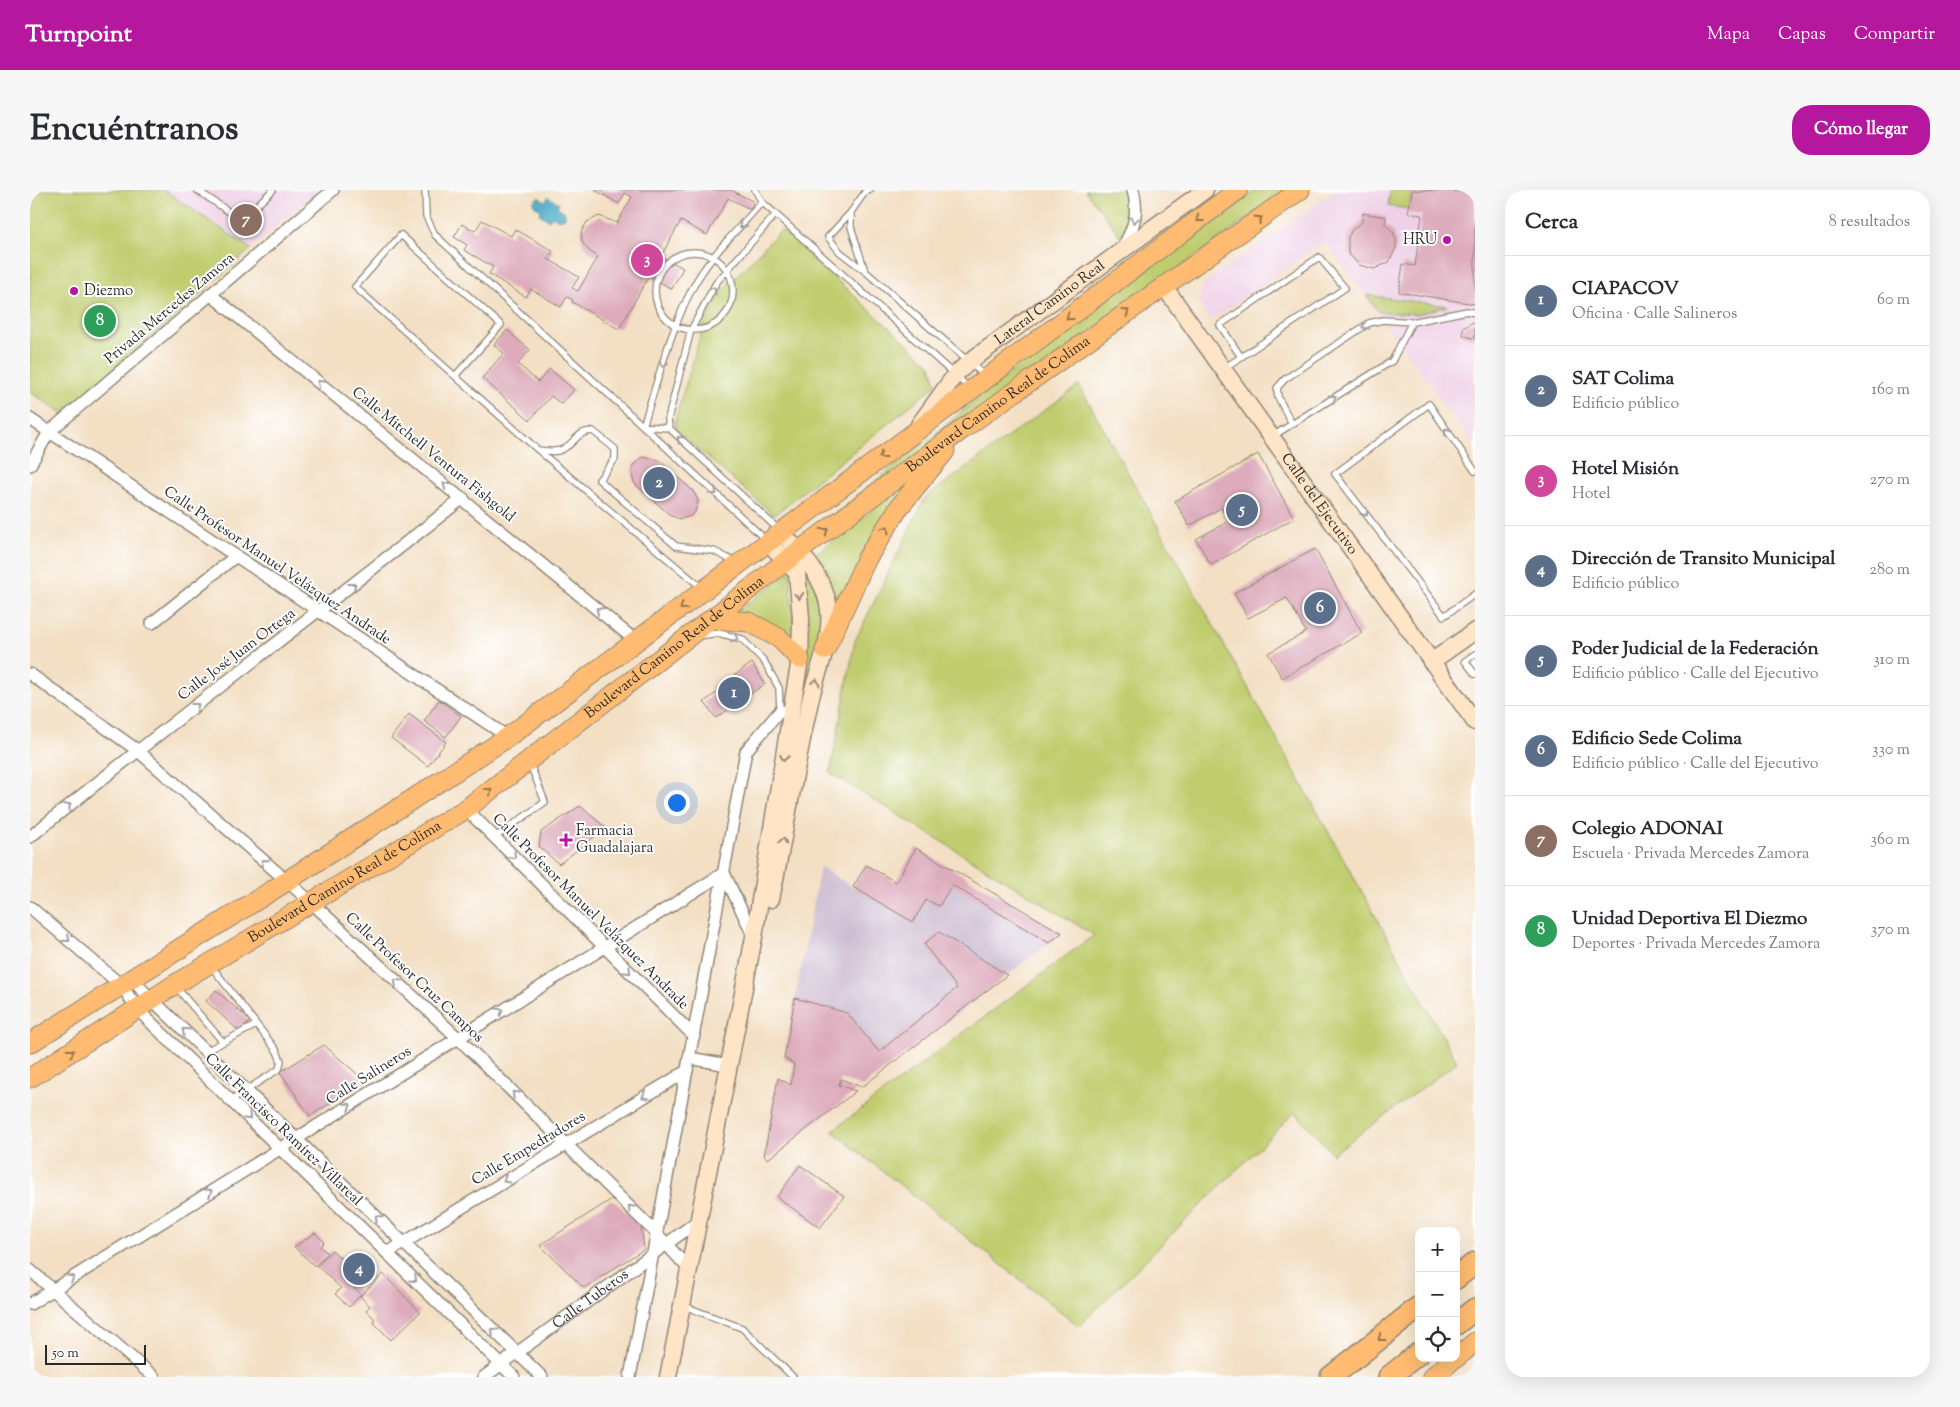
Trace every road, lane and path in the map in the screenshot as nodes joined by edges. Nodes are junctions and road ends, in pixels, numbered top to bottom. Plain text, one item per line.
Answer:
1 (197, 190) edge
2 (273, 190) edge
3 (333, 190) edge
4 (425, 190) edge
5 (755, 190) edge
6 (870, 190) edge
7 (1133, 190) edge
8 (1205, 190) edge
9 (1238, 190) edge
10 (1300, 190) edge
11 (762, 202) junction
12 (850, 212) junction
13 (775, 215) junction
14 (1123, 248) junction
15 (713, 257) junction
16 (727, 270) junction
17 (865, 271) junction
18 (1163, 285) junction
19 (210, 294) junction
20 (1475, 313) edge
21 (1412, 322) junction
22 (676, 325) junction
23 (691, 330) junction
24 (1241, 357) junction
25 (969, 362) junction
26 (1222, 369) junction
27 (956, 375) junction
28 (455, 376) junction
29 (986, 378) junction
30 (971, 390) junction
31 (30, 419) edge
32 (1292, 424) junction
33 (642, 426) junction
34 (669, 428) junction
35 (964, 428) junction
36 (49, 432) junction
37 (913, 433) junction
38 (1271, 437) junction
39 (538, 450) junction
40 (30, 465) edge
41 (1475, 471) edge
42 (463, 498) junction
43 (774, 536) junction
44 (236, 556) junction
45 (793, 556) junction
46 (739, 564) junction
47 (705, 591) junction
48 (1474, 595) edge
49 (320, 612) junction
50 (714, 619) junction
51 (152, 623) dead end
52 (1475, 630) edge
53 (688, 639) junction
54 (636, 641) junction
55 (825, 650) junction
56 (1475, 654) edge
57 (800, 659) junction
58 (1431, 662) junction
59 (30, 674) edge
60 (1475, 674) edge
61 (786, 712) junction
62 (1475, 722) edge
63 (508, 737) junction
64 (137, 750) junction
65 (529, 761) junction
66 (466, 809) junction
67 (30, 837) edge
68 (494, 838) junction
69 (724, 873) junction
70 (287, 881) junction
71 (311, 902) junction
72 (30, 907) edge
73 (754, 937) junction
74 (604, 947) junction
75 (210, 964) junction
76 (127, 983) junction
77 (174, 985) junction
78 (146, 1005) junction
79 (256, 1025) junction
80 (694, 1036) junction
81 (458, 1038) junction
82 (223, 1042) junction
83 (30, 1043) edge
84 (206, 1051) junction
85 (690, 1058) junction
86 (728, 1066) junction
87 (687, 1071) junction
88 (30, 1078) edge
89 (247, 1091) junction
90 (231, 1100) junction
91 (296, 1138) junction
92 (566, 1144) junction
93 (280, 1148) junction
94 (698, 1221) junction
95 (657, 1234) junction
96 (403, 1243) junction
97 (667, 1244) junction
98 (387, 1252) junction
99 (653, 1255) junction
100 (1475, 1263) edge
101 (689, 1269) junction
102 (30, 1270) edge
103 (1460, 1275) edge
104 (53, 1289) junction
105 (30, 1304) edge
106 (682, 1305) junction
107 (1475, 1309) edge
108 (1415, 1311) edge
109 (1460, 1321) edge
110 (1475, 1342) edge
111 (517, 1353) junction
112 (1460, 1355) edge
113 (1415, 1356) edge
114 (1451, 1362) edge
115 (501, 1364) junction
116 (154, 1377) edge
117 (484, 1377) edge
118 (514, 1377) edge
119 (542, 1377) edge
120 (630, 1377) edge
121 (668, 1377) edge
122 (793, 1377) edge
123 (1331, 1377) edge
124 (1389, 1377) edge
125 (1432, 1377) edge

1 - 2 lane
3 - 19 street, Privada Mercedes Zamora
4 - 33 lane
5 - 11 lane
6 - 12 lane
7 -> 14 street
8 - 14 street, Lateral Camino Real
9 -> 29 main road, Boulevard Camino Real de Colima
18 -> 10 main road, Boulevard Camino Real de Colima
11 - 13 lane
11 -> 15 lane
12 - 17 lane
12 - 17 lane
13 - 16 lane
13 - 27 lane
14 - 25 street, Lateral Camino Real
15 - 16 lane
15 - 22 lane
15 - 22 lane
23 -> 16 lane
16 - 23 lane
17 - 25 lane
18 - 26 street, Calle del Ejecutivo
35 -> 18 main road, Boulevard Camino Real de Colima
19 - 36 street, Privada Mercedes Zamora
42 -> 19 street, Calle Mitchell Ventura Fishgold
20 - 21 lane
32 -> 21 lane
21 -> 32 lane
22 - 23 lane
22 -> 33 lane
23 - 34 lane
24 - 24 lane
24 - 26 lane
25 - 27 street, Lateral Camino Real
25 - 29 lane
26 - 38 street, Calle del Ejecutivo
27 - 30 lane
27 - 37 street, Lateral Camino Real
28 - 28 lane
28 - 39 lane
29 - 30 main road, Boulevard Camino Real de Colima
30 - 37 main road, Boulevard Camino Real de Colima
31 - 36 street, Calle Profesor Manuel Velázquez Andrade
32 - 38 lane
33 - 34 lane
33 -> 43 lane
43 -> 34 lane
45 -> 35 main road, Boulevard Camino Real de Colima
55 -> 35 main road
36 - 40 street, Privada Mercedes Zamora
36 - 44 street, Calle Profesor Manuel Velázquez Andrade
37 -> 43 main road, Boulevard Camino Real de Colima
38 - 58 street, Calle del Ejecutivo
39 - 46 lane
39 - 47 lane
41 -> 48 lane
49 -> 42 street, Calle José Juan Ortega
54 -> 42 street, Calle Mitchell Ventura Fishgold
43 - 45 street
43 - 46 main road, Boulevard Camino Real de Colima
44 - 49 street, Calle Profesor Manuel Velázquez Andrade
44 - 51 street
45 - 50 main road, Boulevard Camino Real de Colima
45 - 55 street
45 -> 57 street
46 - 47 main road, Boulevard Camino Real de Colima
47 -> 54 main road, Boulevard Camino Real de Colima
49 - 63 street, Calle Profesor Manuel Velázquez Andrade
64 -> 49 street, Calle José Juan Ortega
50 - 53 main road, Boulevard Camino Real de Colima
50 - 57 main road
52 - 58 street
53 -> 61 lane
53 - 65 main road, Boulevard Camino Real de Colima
54 - 63 main road, Boulevard Camino Real de Colima
73 -> 55 street
56 - 60 lane
57 - 61 street
58 - 62 street, Calle del Ejecutivo
59 - 64 street, Calle Profesor Cruz Campos
61 - 69 street
61 -> 73 street
63 - 70 main road, Boulevard Camino Real de Colima
67 -> 64 street, Calle José Juan Ortega
70 -> 64 street, Calle Profesor Cruz Campos
66 -> 65 main road, Boulevard Camino Real de Colima
65 - 68 lane
66 - 68 street, Calle Profesor Manuel Velázquez Andrade
66 - 71 main road, Boulevard Camino Real de Colima
68 -> 74 street, Calle Profesor Manuel Velázquez Andrade
69 - 73 street
69 - 74 street, Calle Salineros
69 - 80 street
70 - 71 street, Calle Profesor Cruz Campos
70 - 76 main road, Boulevard Camino Real de Colima
71 - 75 main road, Boulevard Camino Real de Colima
81 -> 71 street, Calle Profesor Cruz Campos
72 -> 76 street, Calle Francisco Ramírez Villareal
73 - 86 street
74 -> 80 street, Calle Profesor Manuel Velázquez Andrade
81 -> 74 street, Calle Salineros
75 - 77 main road, Boulevard Camino Real de Colima
75 - 79 lane
76 - 78 street, Calle Francisco Ramírez Villareal
76 - 78 street, Calle Francisco Ramírez Villareal
76 - 83 main road, Boulevard Camino Real de Colima
77 - 78 main road, Boulevard Camino Real de Colima
77 - 82 lane
84 -> 78 street, Calle Francisco Ramírez Villareal
88 -> 78 main road, Boulevard Camino Real de Colima
78 - 90 street, Calle Francisco Ramírez Villareal
79 - 82 lane
79 - 89 lane
80 - 85 street
91 -> 81 street, Calle Salineros
92 -> 81 street, Calle Profesor Cruz Campos
82 - 84 lane
84 - 89 street, Calle Francisco Ramírez Villareal
85 - 86 street
85 - 87 street
86 - 94 street
87 -> 92 street, Calle Empedradores
87 - 95 street
89 - 90 lane
89 - 91 street, Calle Francisco Ramírez Villareal
90 -> 93 street, Calle Francisco Ramírez Villareal
91 - 93 street, Calle Salineros
96 -> 91 street, Calle Francisco Ramírez Villareal
95 -> 92 street, Calle Profesor Cruz Campos
92 -> 96 street, Calle Empedradores
93 - 98 street, Calle Francisco Ramírez Villareal
104 -> 93 street, Calle Salineros
94 - 97 street, Calle Tuberos
94 - 101 street
95 - 97 street, Calle Profesor Cruz Campos
95 - 99 street
96 - 98 street, Calle Empedradores
111 -> 96 street, Calle Francisco Ramírez Villareal
97 - 99 street, Calle Tuberos
97 - 101 street, Calle Profesor Cruz Campos
98 -> 115 street, Calle Francisco Ramírez Villareal
99 - 111 street, Calle Tuberos
99 - 120 street
100 - 103 highway
101 - 106 street
102 - 104 street
104 - 105 street, Calle Salineros
104 - 116 street
106 - 121 street
106 - 122 lane
107 - 109 highway
108 -> 123 highway
110 - 112 main road
111 - 115 street, Calle Tuberos
111 - 119 street, Calle Francisco Ramírez Villareal
113 - 124 highway
114 - 125 main road
115 - 117 street, Calle Tuberos
115 - 118 street, Calle Francisco Ramírez Villareal

